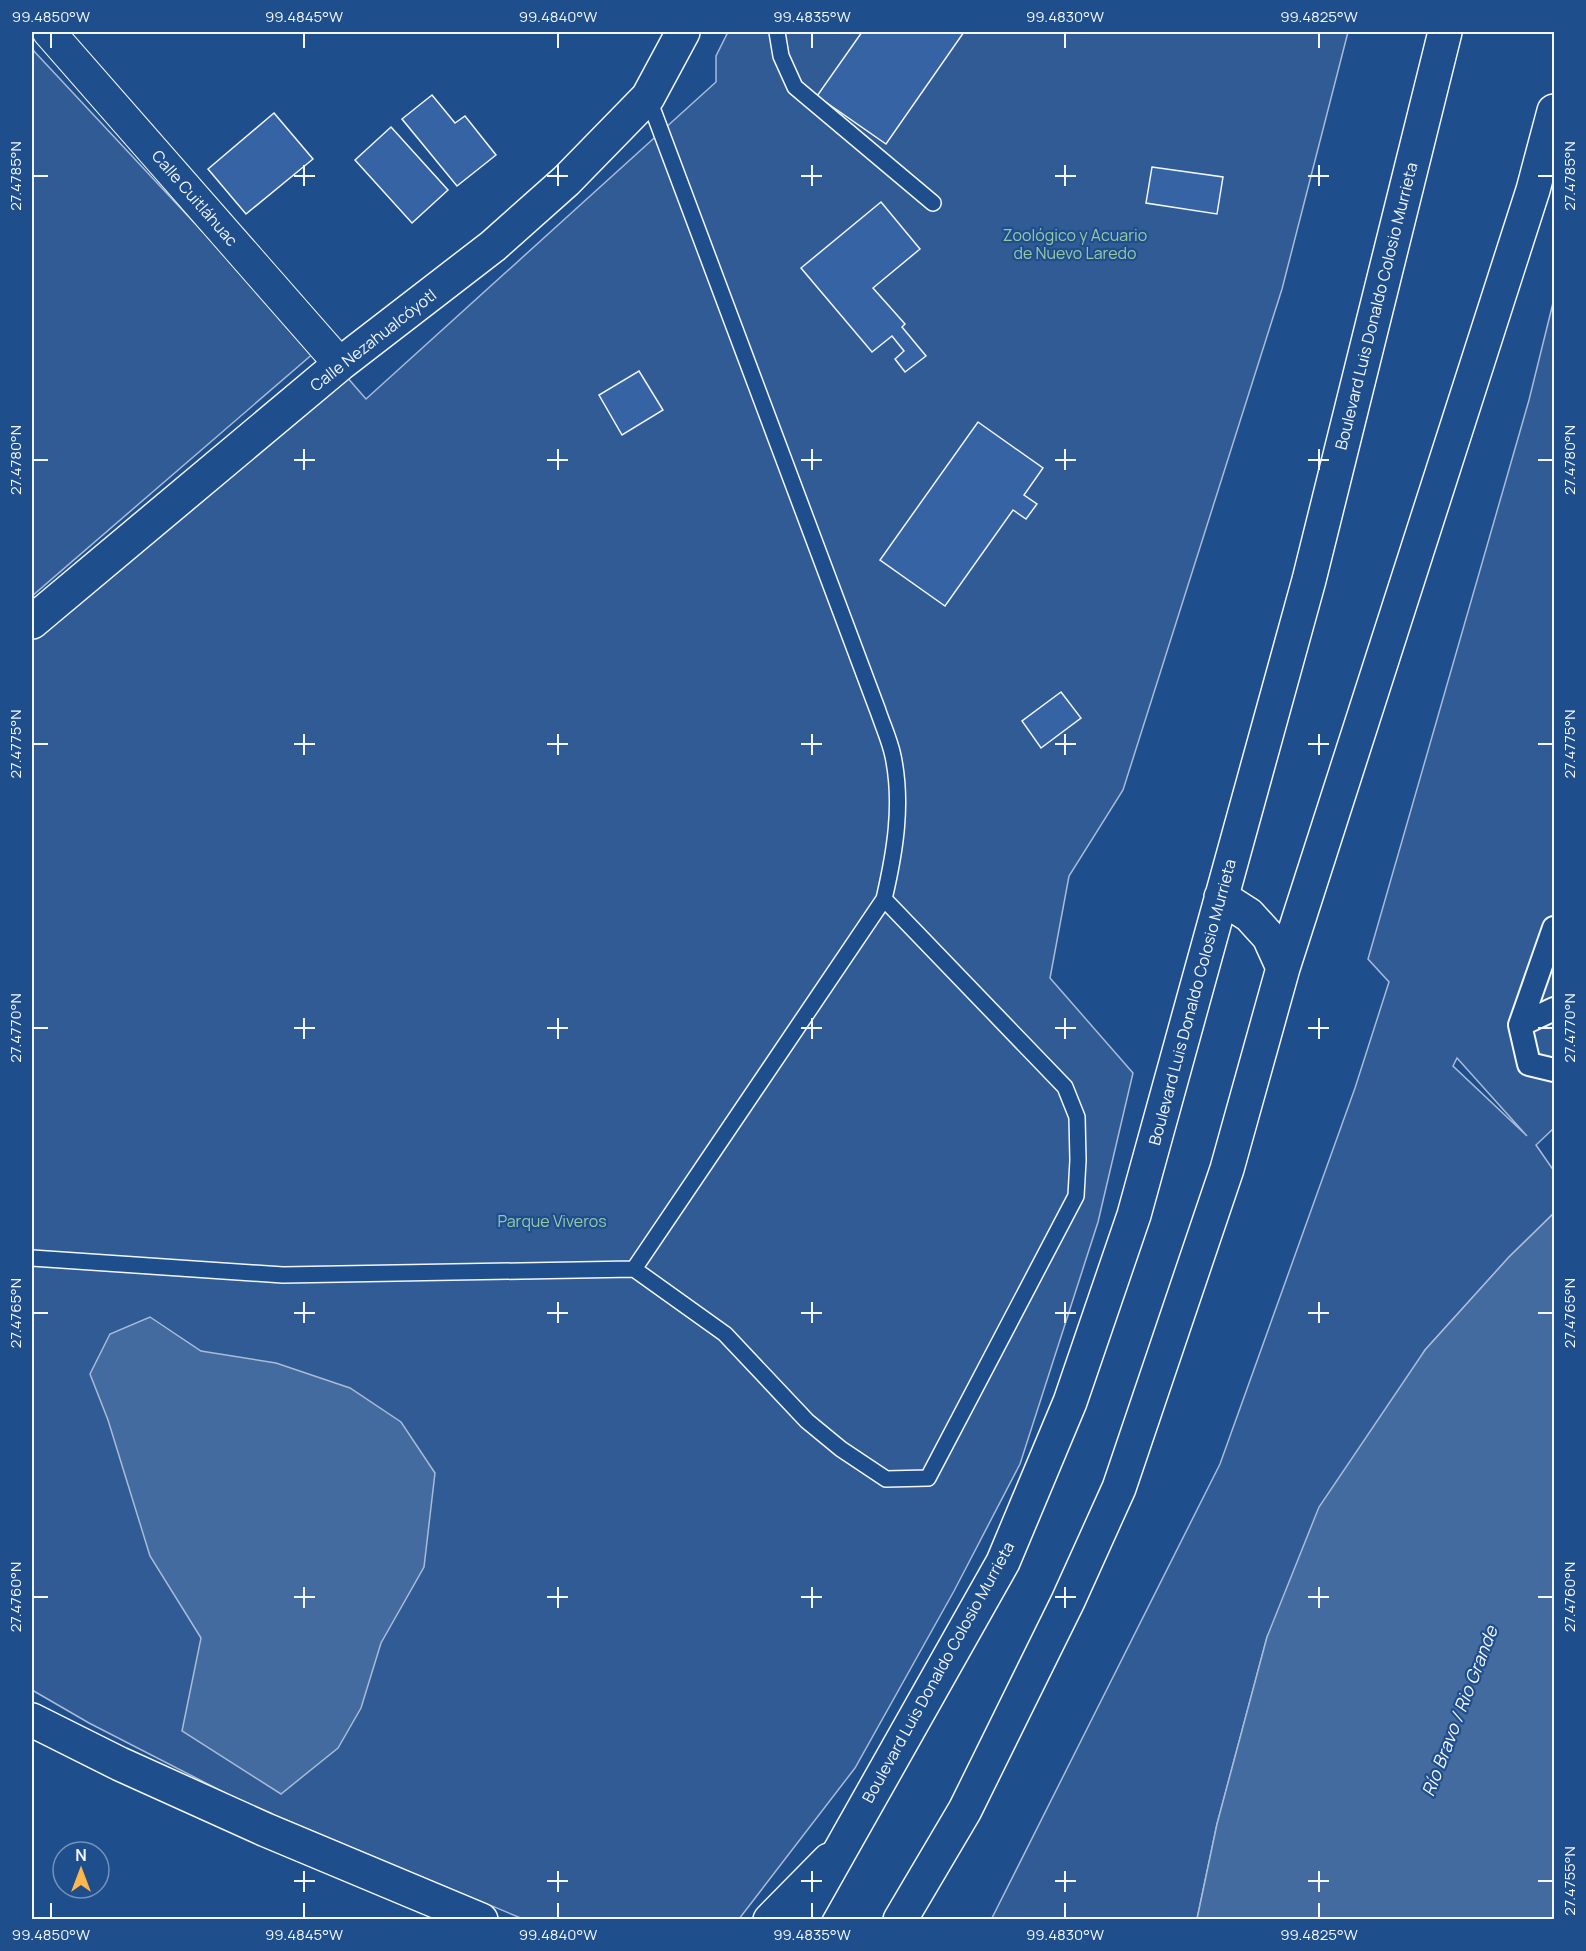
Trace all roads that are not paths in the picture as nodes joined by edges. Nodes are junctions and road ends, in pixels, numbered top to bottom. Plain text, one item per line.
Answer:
1 (49, 32) edge
2 (683, 32) edge
3 (777, 32) edge
4 (1445, 32) edge
5 (648, 97) junction
6 (1554, 111) edge
7 (1544, 178) edge
8 (933, 203) dead end
9 (340, 364) junction
10 (32, 622) edge
11 (1221, 897) junction
12 (884, 899) junction
13 (1554, 928) edge
14 (1283, 968) junction
15 (1554, 1009) edge
16 (1520, 1025) junction
17 (1554, 1070) edge
18 (32, 1258) edge
19 (634, 1269) junction
20 (32, 1720) edge
21 (839, 1851) junction
22 (481, 1920) edge
23 (770, 1920) edge
24 (801, 1920) edge
25 (900, 1920) edge

1 - 9 street, Calle Cuitláhuac
2 - 5 main road, Calle Nezahualcóyotl
3 - 8 lane
4 - 11 main road, Boulevard Luis Donaldo Colosio Murrieta
5 - 9 main road, Calle Nezahualcóyotl
5 - 12 lane
6 - 7 main road
7 - 14 main road
9 - 10 main road, Calle Nezahualcóyotl
11 - 14 main road
11 - 21 main road, Boulevard Luis Donaldo Colosio Murrieta
12 - 19 lane
12 - 19 lane
13 - 16 street
14 - 25 main road
15 - 16 street
16 - 17 street
18 - 19 lane
20 - 22 main road
21 - 23 main road
21 - 24 main road, Boulevard Luis Donaldo Colosio Murrieta

